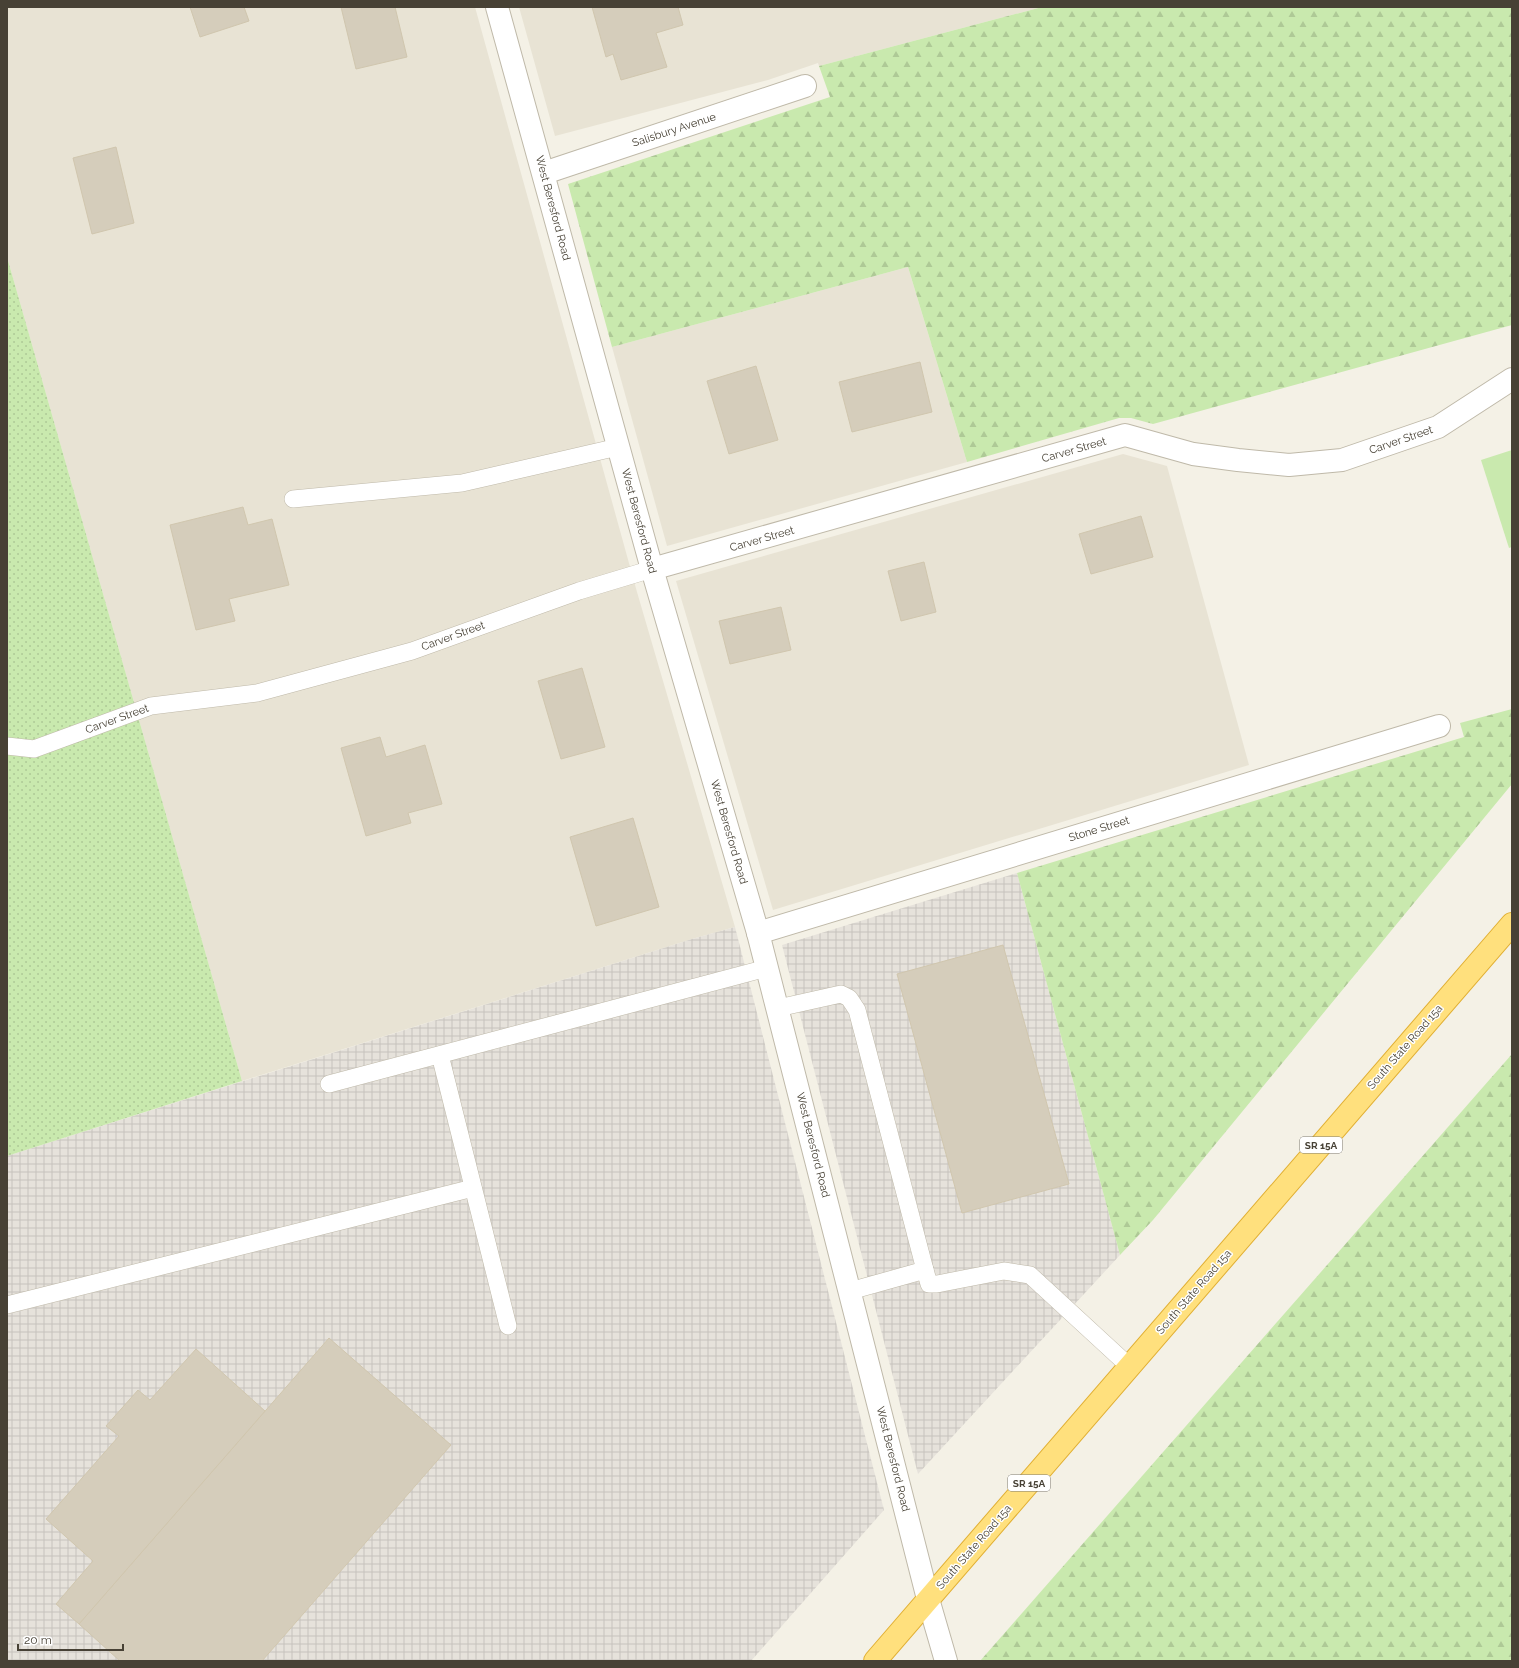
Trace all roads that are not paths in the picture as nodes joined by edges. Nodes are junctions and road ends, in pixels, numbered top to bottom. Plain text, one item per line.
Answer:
1 (497, 7) edge
2 (805, 86) dead end
3 (544, 173) junction
4 (1512, 379) edge
5 (618, 448) junction
6 (292, 499) dead end
7 (652, 569) junction
8 (1440, 726) dead end
9 (7, 746) edge
10 (1512, 924) edge
11 (758, 933) junction
12 (767, 968) junction
13 (778, 1008) junction
14 (440, 1054) junction
15 (329, 1084) dead end
16 (473, 1188) junction
17 (925, 1270) junction
18 (850, 1292) junction
19 (7, 1305) edge
20 (508, 1326) dead end
21 (1130, 1367) junction
22 (928, 1599) junction
23 (875, 1661) edge
24 (946, 1661) edge

1 - 3 street, West Beresford Road
2 - 3 street, Salisbury Avenue
3 - 5 street, West Beresford Road
4 - 7 street, Carver Street
5 - 6 lane
5 - 7 street, West Beresford Road
7 - 9 lane, Carver Street
7 - 11 street, West Beresford Road
8 - 11 street, Stone Street
10 - 21 highway, South State Road 15a / SR 15A
11 - 12 street, West Beresford Road
12 - 13 street, West Beresford Road
12 - 14 lane
13 - 17 lane
13 - 18 street, West Beresford Road
14 - 15 lane
14 - 16 lane
16 - 19 lane
16 - 20 lane
17 - 18 lane
17 - 21 lane
18 - 22 street, West Beresford Road
21 - 22 highway, South State Road 15a / SR 15A
22 - 23 highway, South State Road 15a / SR 15A
22 - 24 street, West Beresford Road

